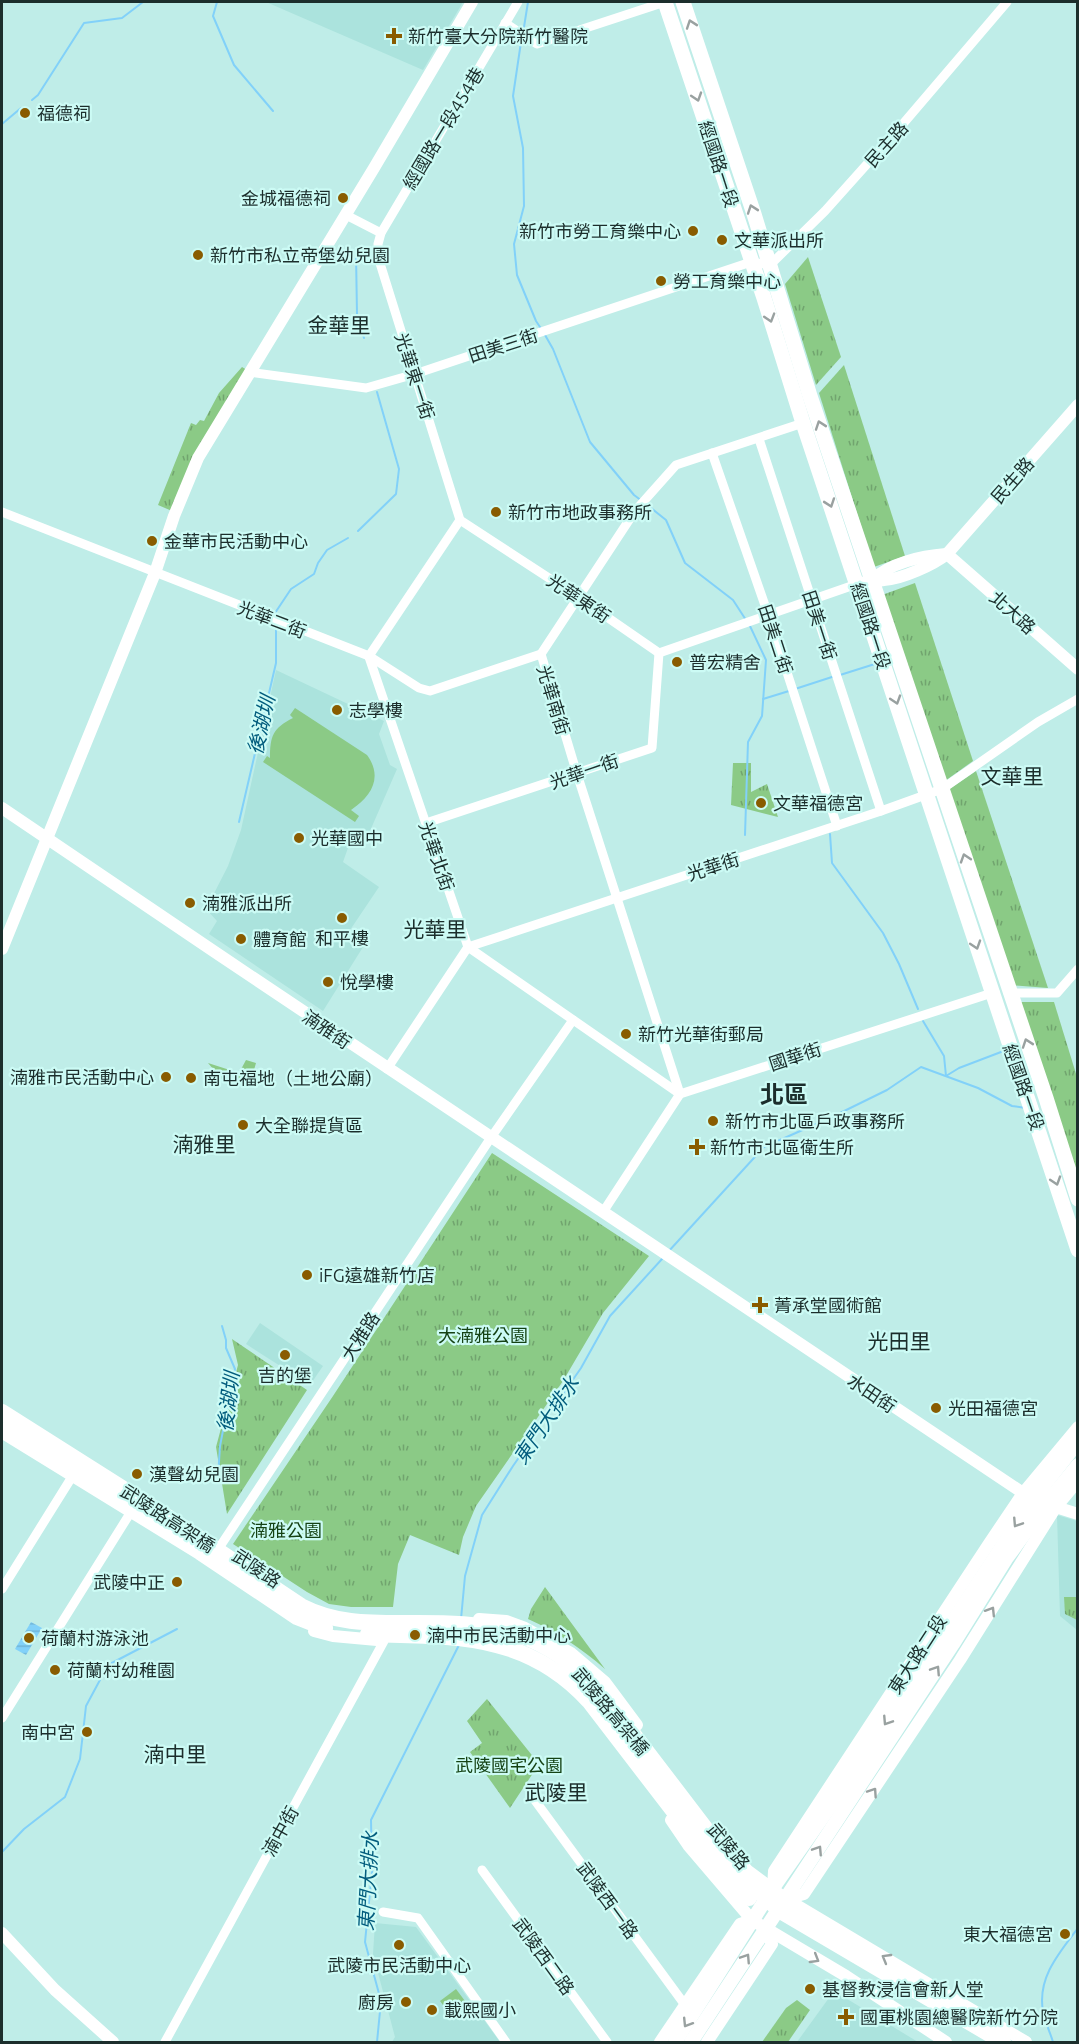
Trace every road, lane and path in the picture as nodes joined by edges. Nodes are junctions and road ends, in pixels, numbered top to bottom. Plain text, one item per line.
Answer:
1 (472, 2) edge
2 (518, 2) edge
3 (665, 2) edge
4 (683, 2) edge
5 (1007, 2) edge
6 (505, 23) junction
7 (346, 215) junction
8 (381, 233) junction
9 (752, 262) junction
10 (770, 265) junction
11 (249, 372) junction
12 (415, 375) junction
13 (1077, 405) edge
14 (803, 423) junction
15 (759, 439) junction
16 (712, 453) junction
17 (2, 512) edge
18 (460, 520) junction
19 (947, 554) junction
20 (155, 573) junction
21 (864, 582) junction
22 (578, 597) junction
23 (812, 599) junction
24 (768, 614) junction
25 (659, 653) junction
26 (541, 654) junction
27 (369, 656) junction
28 (1077, 669) edge
29 (1077, 699) edge
30 (576, 774) junction
31 (942, 789) junction
32 (927, 794) junction
33 (2, 808) edge
34 (881, 811) junction
35 (426, 823) junction
36 (837, 826) junction
37 (45, 838) junction
38 (617, 898) junction
39 (468, 947) junction
40 (2, 949) edge
41 (1077, 969) edge
42 (991, 992) junction
43 (1009, 993) junction
44 (573, 1020) junction
45 (387, 1070) junction
46 (680, 1094) junction
47 (490, 1139) junction
48 (1077, 1199) edge
49 (603, 1212) junction
50 (655, 1248) joint
51 (1077, 1250) edge
52 (2, 1404) edge
53 (2, 1412) edge
54 (2, 1421) edge
55 (1077, 1427) edge
56 (2, 1430) edge
57 (2, 1437) edge
58 (1077, 1442) edge
59 (1077, 1465) edge
60 (70, 1480) junction
61 (1077, 1481) edge
62 (1040, 1501) junction
63 (1077, 1514) edge
64 (129, 1515) junction
65 (161, 1520) junction
66 (202, 1531) junction
67 (222, 1544) junction
68 (189, 1552) junction
69 (207, 1563) junction
70 (2, 1589) edge
71 (501, 1622) junction
72 (388, 1623) junction
73 (374, 1633) junction
74 (490, 1650) junction
75 (2, 1718) edge
76 (653, 1773) junction
77 (685, 1790) junction
78 (531, 1795) dead end
79 (667, 1814) junction
80 (482, 1870) dead end
81 (773, 1888) junction
82 (786, 1899) junction
83 (383, 1912) dead end
84 (752, 1920) junction
85 (765, 1929) junction
86 (2, 1934) edge
87 (854, 1960) junction
88 (685, 2005) junction
89 (113, 2043) edge
90 (165, 2043) edge
91 (506, 2043) edge
92 (607, 2043) edge
93 (660, 2043) edge
94 (675, 2043) edge
95 (692, 2043) edge
96 (706, 2043) edge
97 (946, 2043) edge
98 (987, 2043) edge
99 (1003, 2043) edge
100 (1026, 2043) edge

1 - 7 street
2 - 6 street, 經國路一段454巷
3 - 6 street
3 -> 9 main road, 經國路一段
10 -> 4 main road, 經國路一段
5 - 10 street, 民主路
6 - 8 street, 經國路一段454巷
7 - 8 street
7 - 11 street
8 - 12 street, 光華東一街
9 - 10 street
9 - 12 street, 田美三街
9 -> 14 main road, 經國路一段
21 -> 10 main road, 經國路一段
11 - 12 street, 田美三街
11 - 20 street
12 - 18 street, 光華東一街
13 - 19 street, 民生路
14 - 15 street, 光華南街
14 -> 21 main road, 經國路一段
15 - 16 street, 光華南街
15 - 23 street, 田美一街
16 - 22 street, 光華南街
16 - 24 street, 田美二街
17 - 20 street, 光華二街
18 - 22 street, 光華東街
18 - 27 street
19 - 21 street
19 - 28 street, 北大路
20 - 27 street, 光華二街
20 - 37 street
21 - 23 street
21 - 31 main road, 經國路一段
21 -> 32 main road, 經國路一段
22 - 25 street, 光華東街
22 - 26 street, 光華南街
23 - 24 street
23 - 34 street, 田美一街
24 - 25 street
24 - 36 street, 田美二街
25 - 30 street, 光華一街
26 - 27 street, 光華二街
26 - 30 street, 光華南街
27 - 35 street, 光華北街
29 - 31 street, 光華街
30 - 35 street, 光華一街
30 - 38 street, 光華南街
31 - 32 street, 光華街
43 -> 31 main road, 經國路一段
32 - 34 street, 光華街
32 -> 42 main road, 經國路一段
33 - 37 street, 湳雅街
34 - 36 street, 光華街
35 - 39 street, 光華北街
36 - 38 street, 光華街
37 - 40 street
37 - 45 street, 湳雅街
38 - 39 street, 光華街
38 - 46 street, 光華南街
39 - 44 street
39 - 45 street
41 - 43 street, 國華街
42 - 43 street, 國華街
42 - 46 street, 國華街
42 -> 51 main road, 經國路一段
48 -> 43 main road, 經國路一段
44 - 46 street
44 - 47 street, 大雅路
45 - 47 street, 湳雅街
46 - 49 street
47 - 49 street, 湳雅街
47 - 67 street, 大雅路
49 - 50 street, 湳雅街
50 - 62 street, 水田街
52 - 66 street, 武陵路
53 - 73 highway, 武陵路高架橋
54 - 65 highway
55 - 62 street, 東大路二段
56 - 73 highway, 武陵路高架橋
57 - 60 street, 武陵路
58 - 62 main road, 東大路二段
59 - 62 main road, 東大路二段
60 - 64 street, 武陵路
60 - 70 street
61 - 62 street, 東大路二段
62 - 63 street, 水田街
62 -> 81 main road, 東大路二段
82 -> 62 main road, 東大路二段
64 - 68 street, 武陵路
64 - 75 street
65 - 66 highway
65 - 68 highway
66 - 67 street, 武陵路
67 - 69 street, 大雅路
67 - 72 street, 武陵路
68 - 69 street, 武陵路
69 - 73 street, 武陵路
71 - 72 street, 武陵路
71 - 74 street
71 - 77 street, 武陵路
72 - 73 street, 湳中街
73 - 74 street, 武陵路
73 - 76 highway
73 - 87 highway, 武陵路高架橋
73 - 90 street, 湳中街
74 - 79 street, 武陵路
76 - 77 highway
76 - 79 highway
77 - 81 street, 武陵路
78 - 88 street, 武陵西一路
79 - 84 street, 武陵路
80 - 92 street, 武陵西二路
81 - 82 street, 武陵路
81 - 84 main road, 東大路二段
82 - 85 main road, 東大路二段
100 -> 82 street, 武陵路
83 - 91 street
84 - 85 street, 武陵路
84 - 88 street, 東大路二段
84 -> 94 main road, 東大路二段
95 -> 85 main road, 東大路二段
85 - 96 street
85 -> 97 street, 武陵路
86 - 89 street
87 - 98 highway, 武陵路高架橋
87 - 99 highway, 武陵路高架橋
88 - 93 street, 東大路二段

